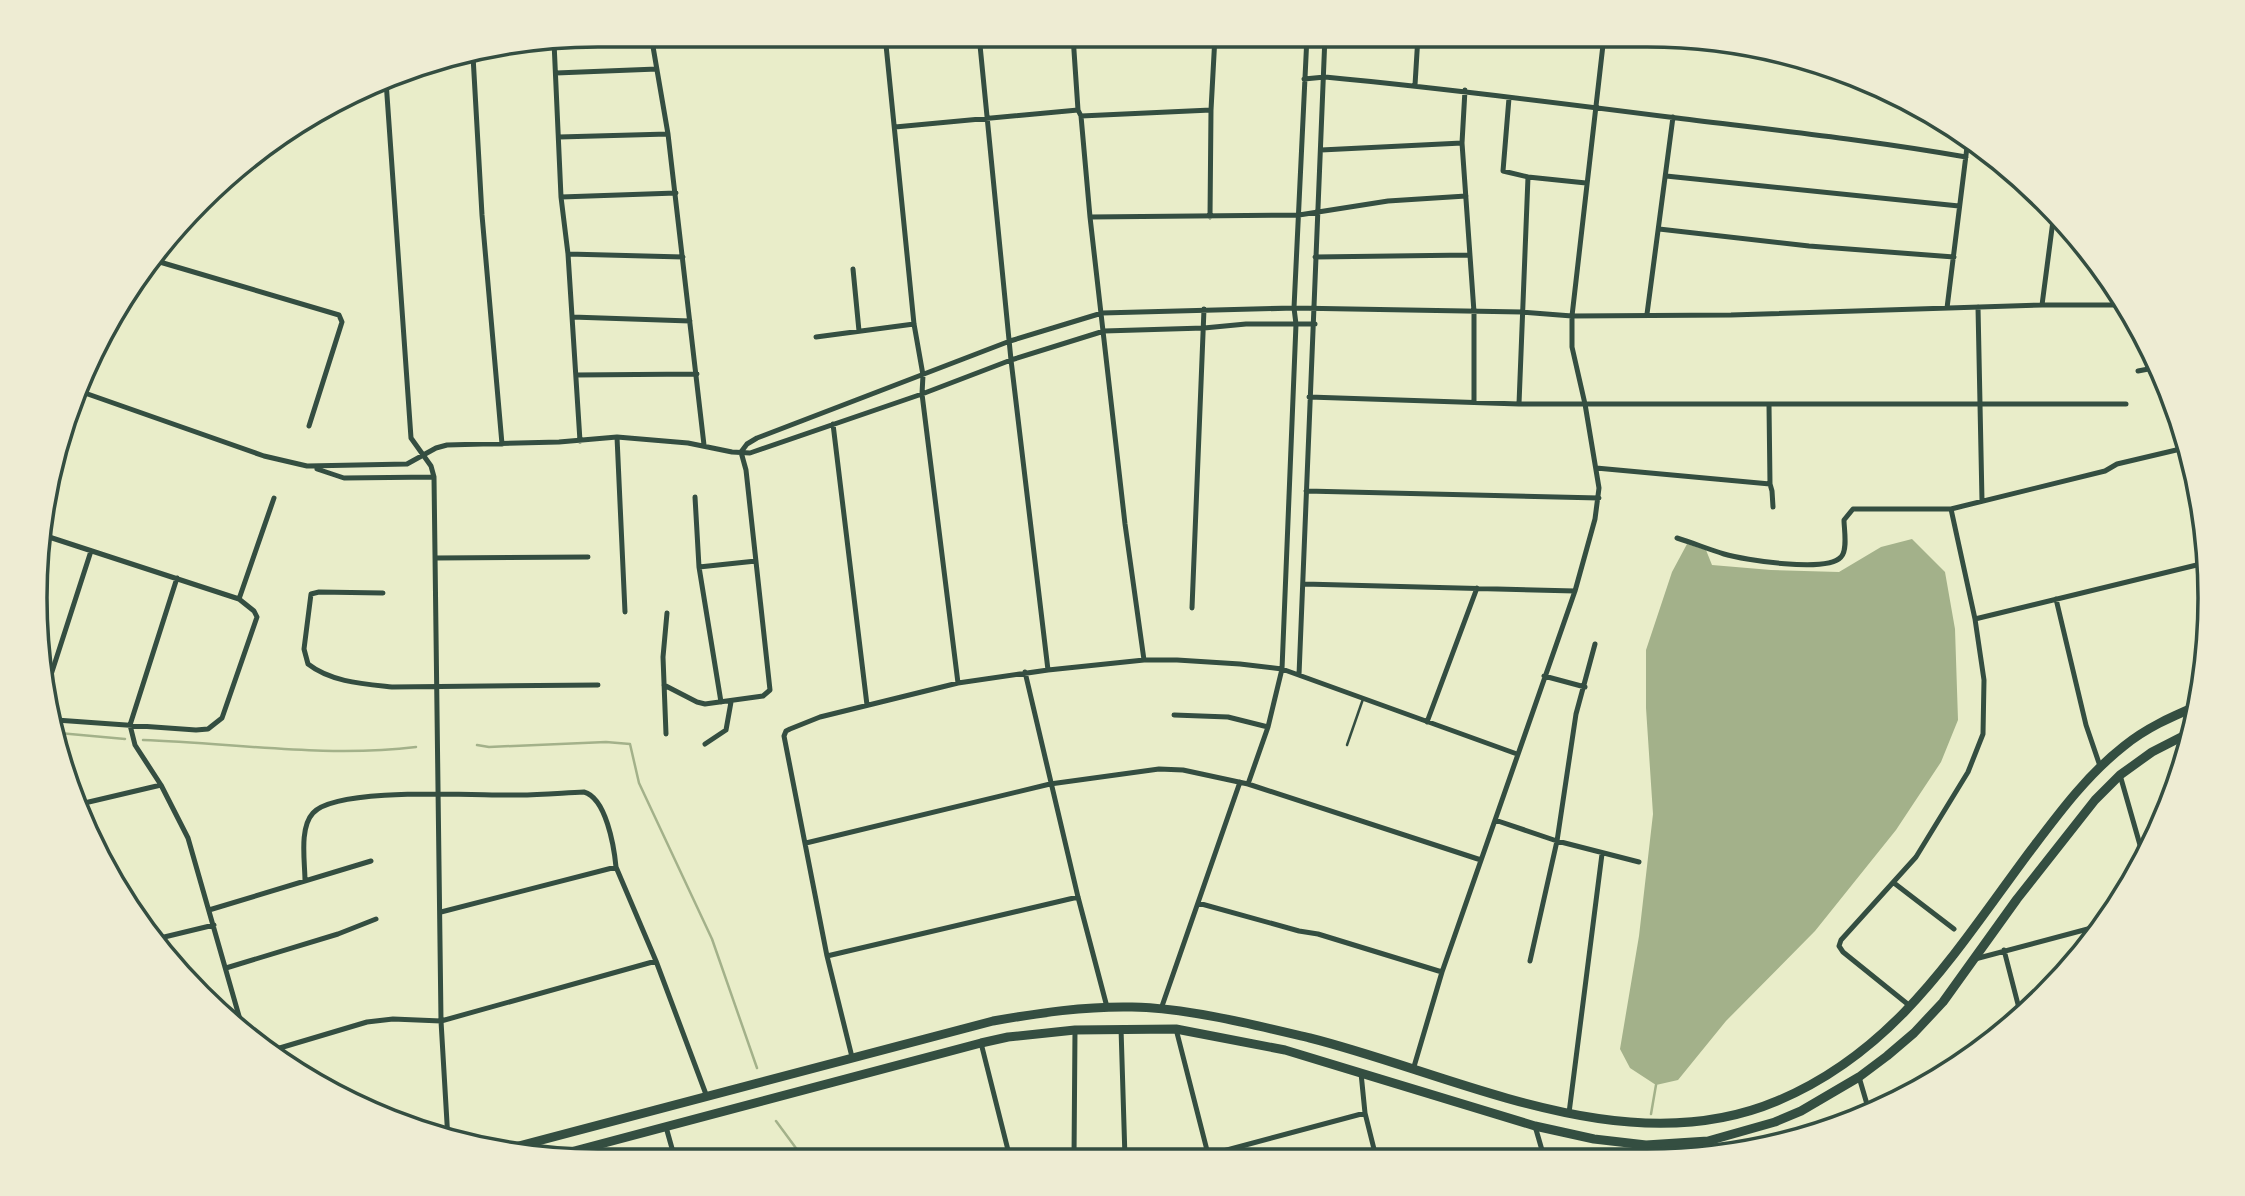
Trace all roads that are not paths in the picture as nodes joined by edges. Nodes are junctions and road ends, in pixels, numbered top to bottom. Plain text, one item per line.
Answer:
1 (653, 47) edge
2 (886, 47) edge
3 (980, 47) edge
4 (1074, 47) edge
5 (1214, 47) edge
6 (1306, 47) edge
7 (1325, 47) edge
8 (1417, 47) edge
9 (1603, 47) edge
10 (554, 49) edge
11 (472, 62) edge
12 (657, 69) junction
13 (556, 73) junction
14 (1325, 77) junction
15 (1304, 79) junction
16 (1415, 85) junction
17 (387, 89) edge
18 (1465, 90) junction
19 (1509, 98) junction
20 (1595, 106) junction
21 (1211, 110) junction
22 (1080, 113) junction
23 (1673, 117) junction
24 (988, 118) junction
25 (895, 127) junction
26 (668, 134) junction
27 (559, 137) junction
28 (1462, 143) junction
29 (1321, 150) junction
30 (1966, 150) edge
31 (1965, 157) junction
32 (1665, 176) junction
33 (1528, 177) junction
34 (1587, 183) junction
35 (676, 193) junction
36 (1466, 196) junction
37 (561, 197) junction
38 (1959, 206) junction
39 (1317, 210) junction
40 (1299, 215) junction
41 (1090, 217) junction
42 (1210, 217) junction
43 (2052, 226) edge
44 (1659, 229) junction
45 (568, 254) junction
46 (1469, 255) junction
47 (683, 257) junction
48 (1315, 257) junction
49 (1954, 257) junction
50 (161, 262) edge
51 (853, 269) dead end
52 (2112, 304) edge
53 (2042, 305) junction
54 (1978, 307) junction
55 (1294, 308) junction
56 (1947, 308) junction
57 (1204, 309) junction
58 (1316, 309) junction
59 (1474, 312) junction
60 (1522, 312) junction
61 (1102, 313) junction
62 (1647, 314) junction
63 (1572, 316) junction
64 (572, 317) junction
65 (690, 321) junction
66 (914, 324) junction
67 (1296, 324) junction
68 (1315, 324) junction
69 (1204, 328) junction
70 (859, 331) junction
71 (1104, 331) junction
72 (816, 337) dead end
73 (1010, 341) junction
74 (1012, 360) junction
75 (2148, 369) edge
76 (2138, 371) dead end
77 (697, 374) junction
78 (576, 375) junction
79 (923, 375) junction
80 (87, 393) edge
81 (922, 394) junction
82 (1309, 397) junction
83 (1474, 402) junction
84 (1980, 403) junction
85 (1518, 404) junction
86 (1585, 404) junction
87 (2126, 404) dead end
88 (1769, 405) junction
89 (1292, 419) junction
90 (1308, 419) junction
91 (833, 424) junction
92 (309, 426) dead end
93 (617, 437) junction
94 (580, 441) junction
95 (502, 443) junction
96 (704, 445) junction
97 (2178, 450) edge
98 (741, 452) junction
99 (423, 456) junction
100 (307, 466) junction
101 (1596, 468) junction
102 (434, 477) junction
103 (1770, 484) junction
104 (1307, 491) junction
105 (695, 496) dead end
106 (274, 498) dead end
107 (1599, 498) junction
108 (1982, 501) junction
109 (1773, 507) dead end
110 (1951, 509) junction
111 (51, 538) edge
112 (1677, 538) dead end
113 (91, 551) junction
114 (588, 556) dead end
115 (435, 558) junction
116 (756, 561) junction
117 (2197, 565) edge
118 (699, 567) junction
119 (177, 578) junction
120 (1304, 584) junction
121 (1477, 588) junction
122 (1575, 591) junction
123 (383, 593) dead end
124 (2056, 599) junction
125 (239, 600) junction
126 (1192, 608) dead end
127 (625, 612) dead end
128 (667, 613) dead end
129 (1975, 619) junction
130 (1595, 644) dead end
131 (1144, 660) junction
132 (1282, 669) junction
133 (1048, 670) junction
134 (52, 671) edge
135 (1025, 673) junction
136 (1299, 675) junction
137 (1544, 676) junction
138 (958, 683) junction
139 (598, 685) dead end
140 (664, 685) junction
141 (438, 687) junction
142 (1585, 687) junction
143 (1363, 698) junction
144 (721, 702) junction
145 (731, 702) junction
146 (867, 705) junction
147 (2186, 711) edge
148 (1174, 715) dead end
149 (61, 720) edge
150 (1427, 722) junction
151 (130, 724) junction
152 (1268, 727) junction
153 (666, 734) dead end
154 (2180, 738) edge
155 (705, 744) dead end
156 (1347, 746) dead end
157 (1517, 754) junction
158 (2100, 766) junction
159 (2120, 775) junction
160 (1240, 782) junction
161 (1050, 784) junction
162 (1248, 784) junction
163 (161, 785) junction
164 (438, 795) junction
165 (87, 803) edge
166 (1495, 820) junction
167 (1557, 841) junction
168 (806, 843) junction
169 (2140, 844) edge
170 (1602, 854) junction
171 (1481, 860) junction
172 (371, 861) dead end
173 (1639, 862) dead end
174 (616, 867) junction
175 (305, 881) junction
176 (1894, 883) junction
177 (1078, 897) junction
178 (1199, 903) junction
179 (209, 910) junction
180 (442, 912) junction
181 (376, 919) dead end
182 (214, 925) junction
183 (1954, 929) dead end
184 (2087, 929) edge
185 (164, 937) edge
186 (2004, 950) junction
187 (827, 956) junction
188 (1972, 960) junction
189 (656, 961) junction
190 (1530, 961) dead end
191 (226, 968) junction
192 (1442, 972) junction
193 (2018, 1004) edge
194 (1107, 1007) junction
195 (1911, 1007) junction
196 (1161, 1009) junction
197 (239, 1015) edge
198 (441, 1021) junction
199 (1121, 1028) junction
200 (1176, 1029) junction
201 (1075, 1030) junction
202 (981, 1043) junction
203 (281, 1048) edge
204 (852, 1057) junction
205 (1413, 1070) junction
206 (1361, 1073) junction
207 (1859, 1077) junction
208 (707, 1097) junction
209 (1867, 1103) edge
210 (1365, 1113) junction
211 (1569, 1113) junction
212 (1535, 1126) junction
213 (666, 1127) junction
214 (448, 1128) edge
215 (1708, 1140) junction
216 (527, 1144) edge
217 (1709, 1145) edge
218 (584, 1149) edge
219 (672, 1149) edge
220 (1008, 1149) edge
221 (1074, 1149) edge
222 (1125, 1149) edge
223 (1207, 1149) edge
224 (1234, 1149) edge
225 (1374, 1149) edge
226 (1542, 1149) edge

1 - 12 street
2 - 25 street
3 - 24 street
4 - 22 street
5 - 21 street
6 - 15 street
7 - 14 street
8 - 16 street
9 - 20 street
10 - 13 street
11 - 95 street
12 - 13 street
12 - 26 street
13 - 27 street
14 - 15 street
14 - 16 street
14 - 29 street
15 - 40 street
16 - 18 street
17 - 99 street
18 - 19 street
18 - 28 street
19 - 20 street
19 - 33 street
20 - 23 street
20 - 34 street
21 - 22 street
21 - 42 street
22 - 24 street
22 - 41 street
23 - 31 street
23 - 32 street
24 - 25 street
24 - 73 street
25 - 66 street
26 - 27 street
26 - 35 street
27 - 37 street
28 - 29 street
28 - 36 street
29 - 39 street
30 - 31 street
31 - 38 street
32 - 38 street
32 - 44 street
33 - 34 street
33 - 60 street
34 - 63 street
35 - 37 street
35 - 47 street
36 - 39 street
36 - 46 street
37 - 45 street
38 - 49 street
39 - 40 street
39 - 48 street
40 - 42 street
40 - 55 street
41 - 42 street
41 - 61 street
43 - 53 street
44 - 49 street
44 - 62 street
45 - 47 street
45 - 64 street
46 - 48 street
46 - 59 street
47 - 65 street
48 - 58 street
49 - 56 street
50 - 92 street
51 - 70 street
52 - 53 street
53 - 54 street
54 - 56 street
54 - 84 street
55 - 57 street
55 - 58 street
55 - 67 street
56 - 62 street
57 - 61 street
57 - 69 street
58 - 59 street
58 - 68 street
59 - 60 street
59 - 83 street
60 - 63 street
60 - 85 street
61 - 71 street
61 - 73 street
62 - 63 street
63 - 86 street
64 - 65 street
64 - 78 street
65 - 77 street
66 - 70 street
66 - 79 street
67 - 68 street
67 - 69 street
67 - 89 street
68 - 82 street
69 - 71 street
69 - 126 street
70 - 72 street
71 - 74 street
71 - 131 street
73 - 74 street
73 - 79 street
74 - 81 street
74 - 133 street
75 - 76 street
77 - 78 street
77 - 96 street
78 - 94 street
79 - 81 street
79 - 98 street
80 - 100 street
81 - 91 street
81 - 138 street
82 - 83 street
82 - 90 street
83 - 85 street
84 - 87 street
84 - 88 street
84 - 108 street
85 - 86 street
86 - 88 street
86 - 101 street
88 - 103 street
89 - 90 street
89 - 132 street
90 - 104 street
91 - 98 street
91 - 146 street
93 - 94 street
93 - 96 street
93 - 127 street
94 - 95 street
95 - 99 street
96 - 98 street
97 - 108 street
98 - 116 street
99 - 100 street
99 - 102 street
100 - 102 street
101 - 103 street
101 - 107 street
102 - 115 street
103 - 109 street
104 - 107 street
104 - 120 street
105 - 118 street
106 - 125 street
107 - 122 street
108 - 110 street
110 - 112 street
110 - 129 street
111 - 113 street
113 - 119 street
113 - 134 street
114 - 115 street
115 - 141 street
116 - 118 street
116 - 145 street
117 - 124 street
118 - 144 street
119 - 125 street
119 - 151 street
120 - 121 street
120 - 136 street
121 - 122 street
121 - 150 street
122 - 137 street
123 - 141 street
124 - 129 street
124 - 158 street
125 - 151 street
128 - 140 street
129 - 176 street
130 - 142 street
131 - 132 street
131 - 133 street
132 - 136 street
132 - 152 street
133 - 135 street
135 - 138 street
135 - 161 street
136 - 143 street
137 - 142 street
137 - 157 street
138 - 146 street
139 - 141 street
140 - 144 street
140 - 153 street
141 - 164 street
142 - 167 street
143 - 150 street
143 - 156 lane
144 - 145 street
145 - 155 street
146 - 168 street
147 - 158 main road
148 - 152 street
149 - 151 street
150 - 157 street
151 - 163 street
152 - 162 street
154 - 159 main road
157 - 166 street
158 - 195 main road
159 - 169 street
159 - 188 main road
160 - 161 street
160 - 162 street
160 - 178 street
161 - 168 street
161 - 177 street
162 - 171 street
163 - 165 street
163 - 179 street
164 - 174 street
164 - 175 street
164 - 180 street
166 - 167 street
166 - 171 street
167 - 170 street
167 - 190 street
168 - 187 street
170 - 173 street
170 - 211 street
171 - 192 street
172 - 175 street
174 - 180 street
174 - 189 street
175 - 179 street
176 - 183 street
176 - 195 street
177 - 187 street
177 - 194 street
178 - 192 street
178 - 196 street
179 - 182 street
180 - 198 street
181 - 191 street
182 - 185 street
182 - 191 street
184 - 186 street
186 - 188 street
186 - 193 street
187 - 204 street
188 - 207 main road
189 - 198 street
189 - 208 street
191 - 197 street
192 - 205 street
194 - 196 main road
194 - 204 main road
195 - 211 main road
196 - 205 main road
198 - 203 street
198 - 214 street
199 - 200 main road
199 - 201 main road
199 - 222 street
200 - 206 main road
200 - 223 street
201 - 202 main road
201 - 221 street
202 - 213 main road
202 - 220 street
204 - 208 main road
205 - 211 main road
206 - 210 street
206 - 212 main road
207 - 209 street
207 - 215 main road
208 - 216 main road
210 - 224 street
210 - 225 street
212 - 215 main road
212 - 226 street
213 - 218 main road
213 - 219 street
215 - 217 street

